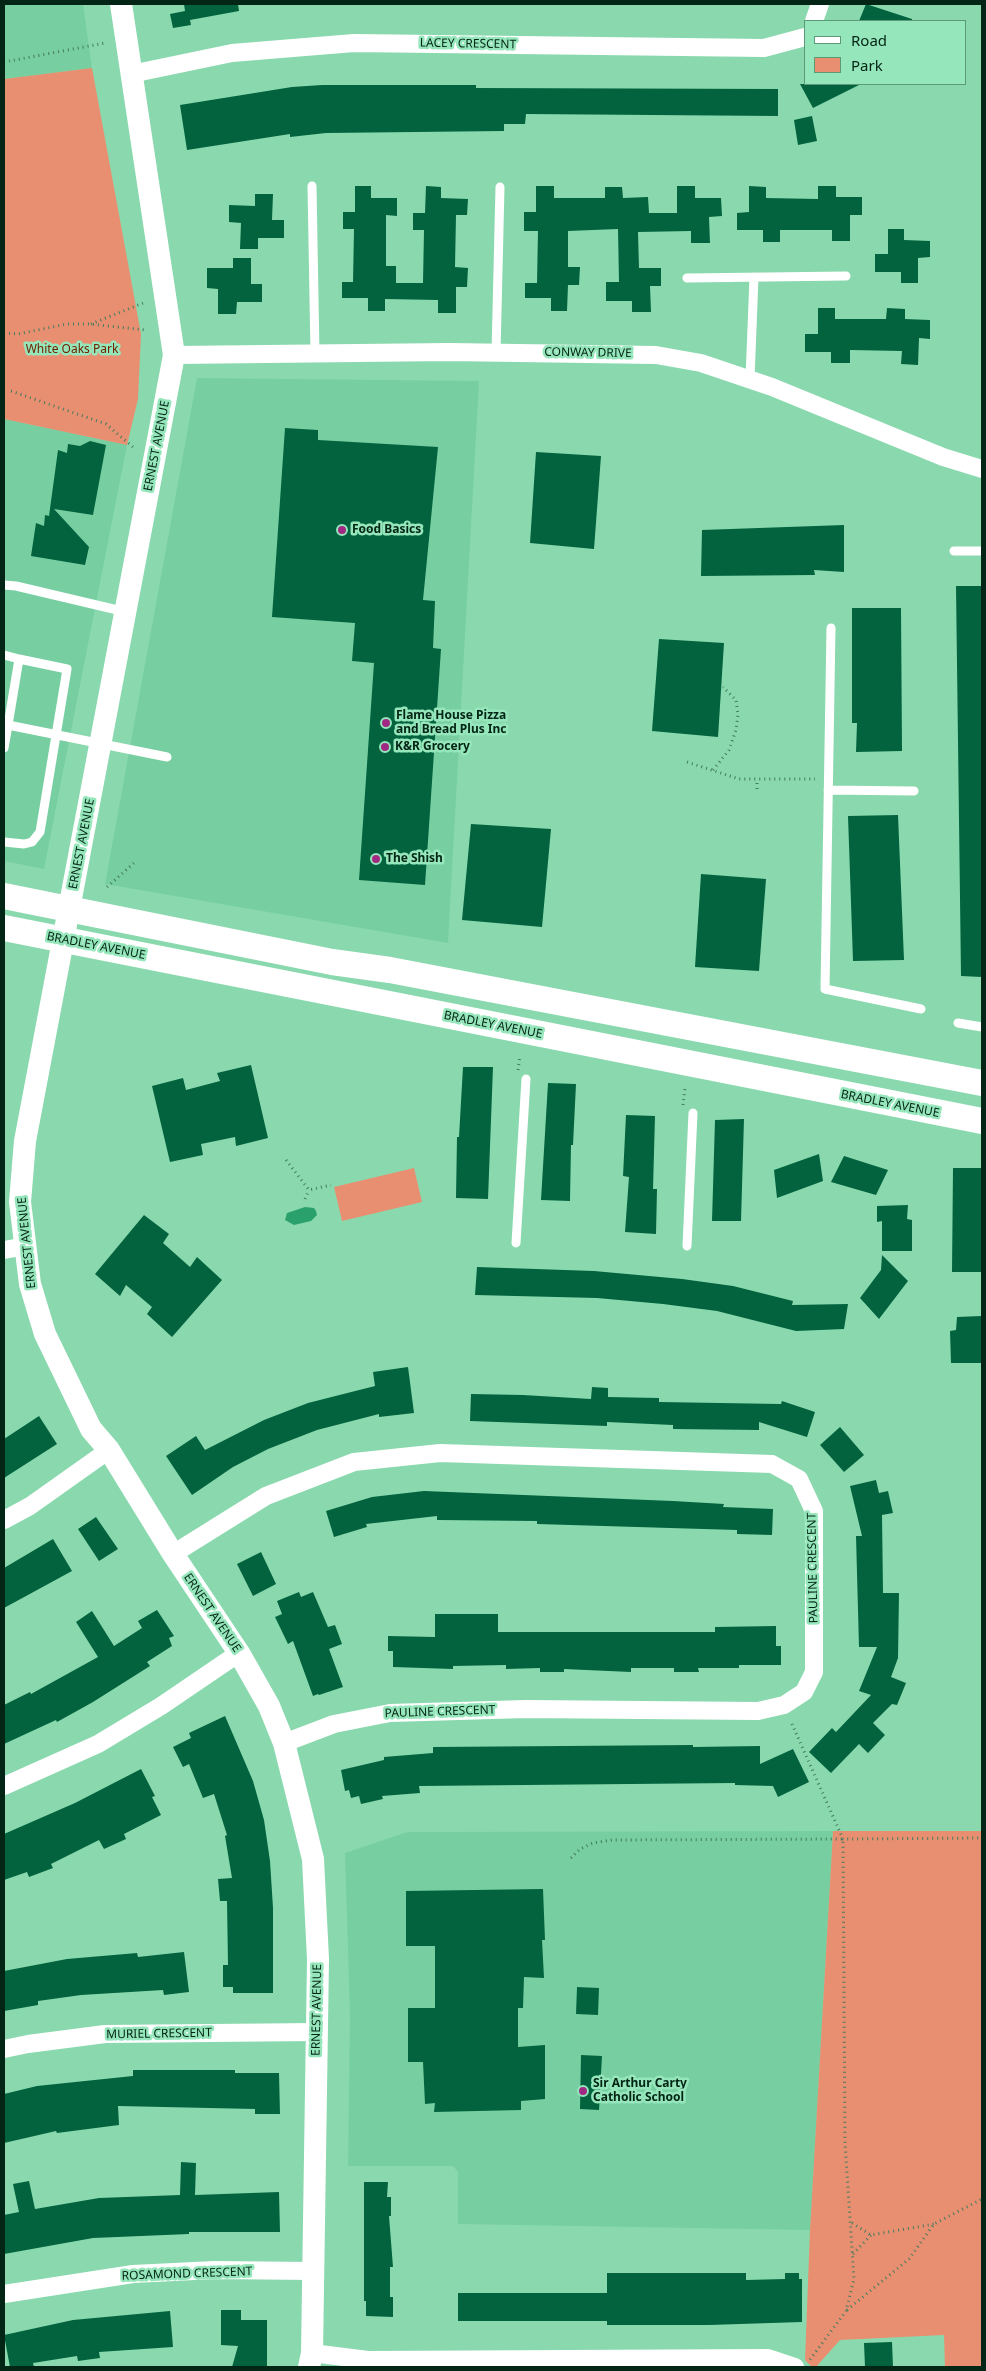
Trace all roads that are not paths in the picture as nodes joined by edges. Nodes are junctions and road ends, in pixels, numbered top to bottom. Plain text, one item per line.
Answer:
1 (121, 4) edge
2 (820, 4) edge
3 (814, 20) edge
4 (804, 37) edge
5 (131, 74) junction
6 (312, 186) dead end
7 (500, 187) dead end
8 (846, 276) dead end
9 (754, 277) junction
10 (687, 278) dead end
11 (496, 353) junction
12 (315, 354) junction
13 (174, 355) junction
14 (750, 380) junction
15 (982, 469) edge
16 (954, 551) dead end
17 (982, 551) edge
18 (4, 585) edge
19 (126, 612) junction
20 (830, 628) dead end
21 (4, 655) edge
22 (19, 659) junction
23 (8, 725) junction
24 (56, 735) junction
25 (101, 744) junction
26 (4, 748) edge
27 (167, 757) dead end
28 (828, 790) junction
29 (914, 791) dead end
30 (4, 842) edge
31 (4, 896) edge
32 (70, 910) junction
33 (4, 928) edge
34 (64, 940) junction
35 (921, 1009) dead end
36 (958, 1023) dead end
37 (982, 1027) edge
38 (526, 1079) dead end
39 (982, 1083) edge
40 (693, 1113) dead end
41 (982, 1120) edge
42 (516, 1243) dead end
43 (26, 1246) junction
44 (687, 1246) dead end
45 (4, 1250) edge
46 (109, 1450) junction
47 (4, 1520) edge
48 (173, 1554) junction
49 (239, 1653) junction
50 (284, 1743) junction
51 (4, 1786) edge
52 (316, 2032) junction
53 (4, 2049) edge
54 (312, 2271) junction
55 (4, 2294) edge
56 (310, 2360) edge
57 (570, 2364) edge
58 (795, 2367) edge

1 - 5 street, ERNEST AVENUE
2 - 3 street
4 - 5 street, LACEY CRESCENT
5 - 13 street, ERNEST AVENUE
6 - 12 lane
7 - 11 lane
8 - 9 lane
9 - 10 lane
9 - 14 lane
11 - 12 street, CONWAY DRIVE
11 - 14 street, CONWAY DRIVE
12 - 13 street, CONWAY DRIVE
13 - 19 street, ERNEST AVENUE
14 - 15 street, CONWAY DRIVE
16 - 17 lane
18 - 19 lane
19 - 25 street, ERNEST AVENUE
20 - 28 lane
21 - 22 lane
22 - 23 lane
22 - 24 lane
23 - 24 lane
23 - 26 lane
24 - 25 lane
24 - 30 lane
25 - 27 lane
25 - 32 street, ERNEST AVENUE
28 - 29 lane
28 - 35 lane
31 - 32 main road
32 - 34 street, ERNEST AVENUE
32 - 39 main road
33 - 34 main road, BRADLEY AVENUE
34 - 41 main road, BRADLEY AVENUE
34 - 43 street, ERNEST AVENUE
36 - 37 lane
38 - 42 lane
40 - 44 lane
43 - 45 street
43 - 46 street, ERNEST AVENUE
46 - 47 street
46 - 48 street, ERNEST AVENUE
48 - 49 street, ERNEST AVENUE
48 - 50 street, PAULINE CRESCENT
49 - 50 street, ERNEST AVENUE
49 - 51 street
50 - 52 street, ERNEST AVENUE
52 - 53 street, MURIEL CRESCENT
52 - 54 street, ERNEST AVENUE
54 - 55 street, ROSAMOND CRESCENT
54 - 56 street, ERNEST AVENUE
56 - 57 street
57 - 58 street

